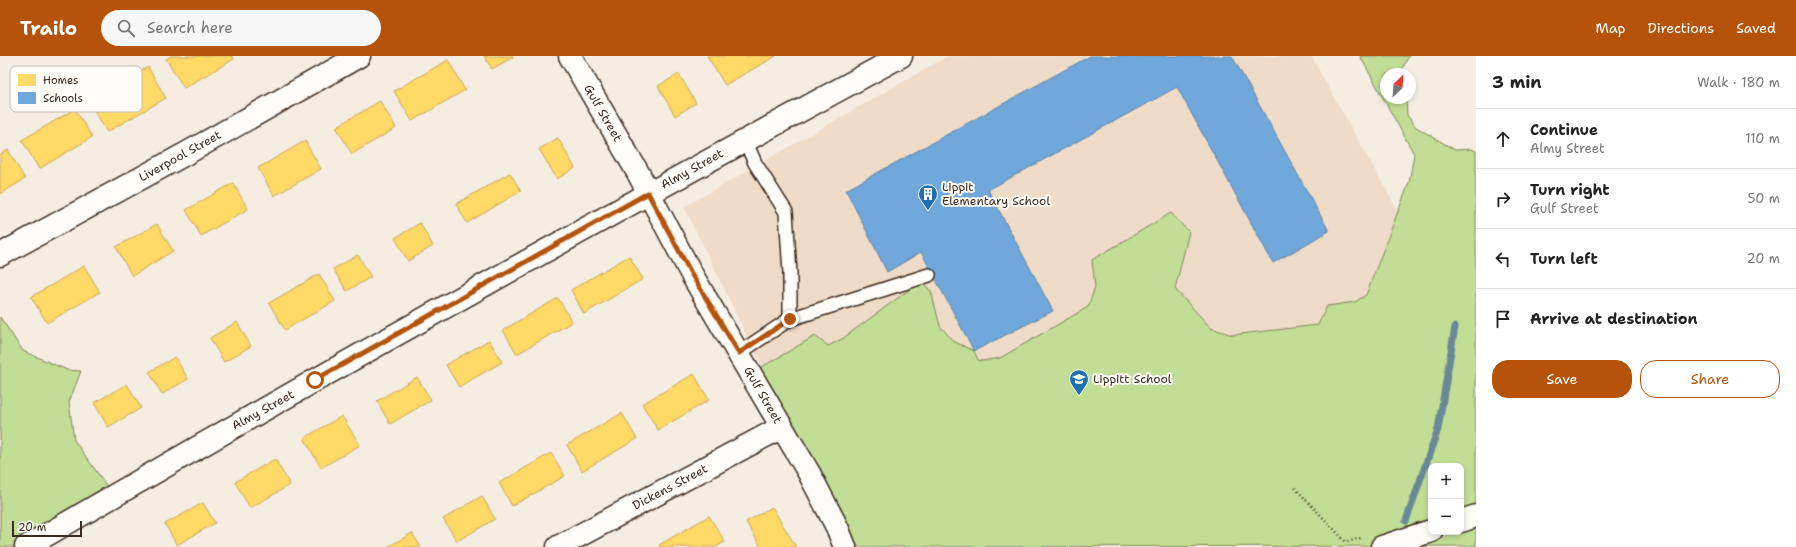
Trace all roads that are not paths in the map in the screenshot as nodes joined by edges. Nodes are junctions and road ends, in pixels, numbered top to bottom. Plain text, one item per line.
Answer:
1 (359, 56) edge
2 (570, 56) edge
3 (901, 56) edge
4 (745, 140) junction
5 (648, 193) junction
6 (0, 255) edge
7 (929, 274) dead end
8 (790, 319) junction
9 (739, 353) junction
10 (782, 427) junction
11 (1476, 516) edge
12 (1464, 520) edge
13 (1428, 532) edge
14 (1374, 542) edge
15 (26, 547) edge
16 (558, 547) edge
17 (845, 547) edge

1 - 6 street, Liverpool Street
2 - 5 street, Gulf Street
3 - 4 street, Almy Street
4 - 5 street, Almy Street
4 - 8 lane
5 - 9 street, Gulf Street
5 - 15 street, Almy Street
7 - 8 lane
8 - 9 lane
9 - 10 street, Gulf Street
10 - 16 street, Dickens Street
10 - 17 street, Gulf Street
11 - 12 street
13 - 14 street

